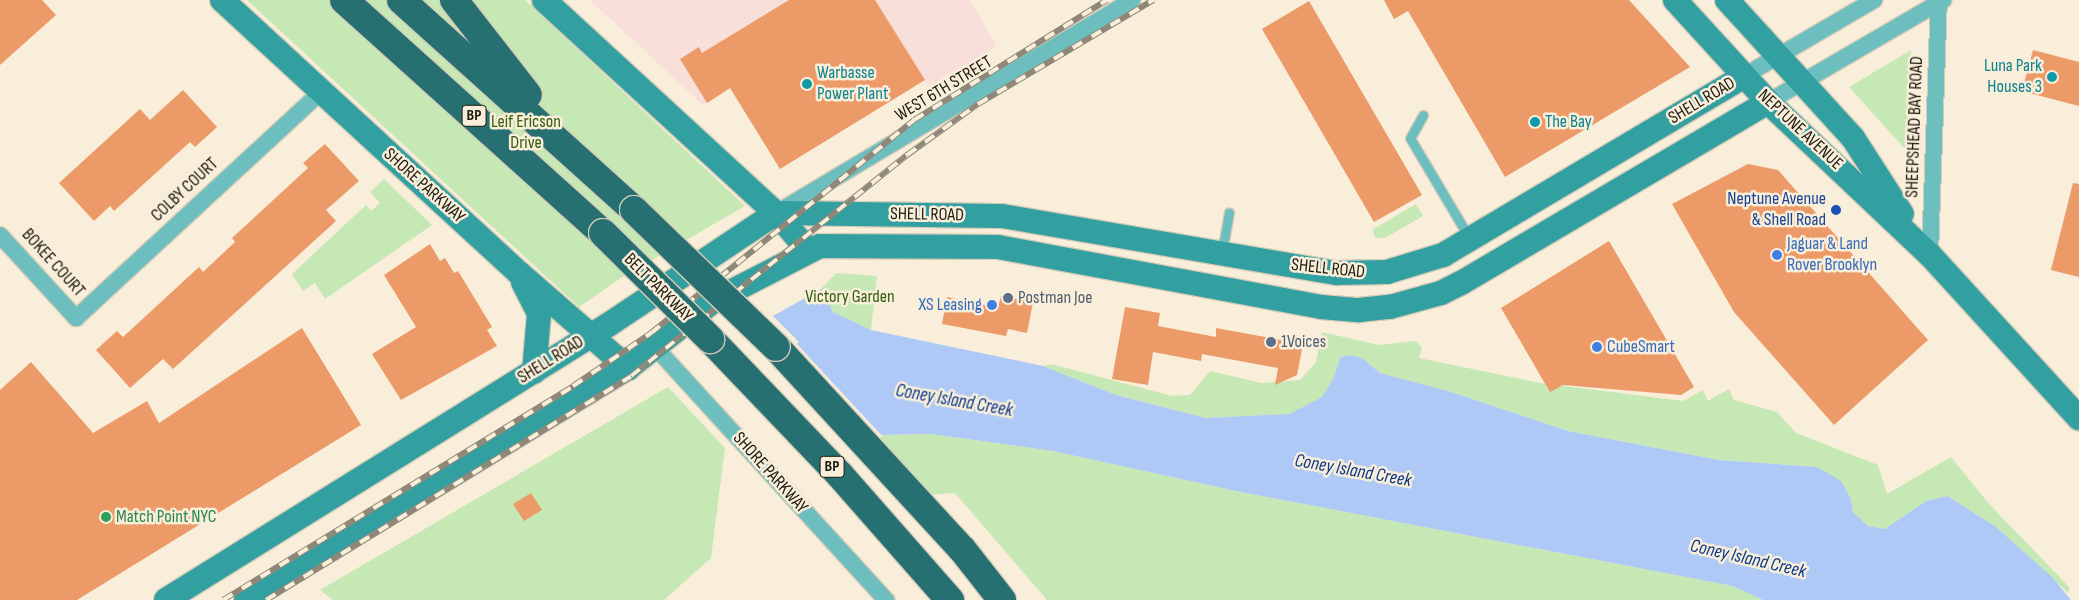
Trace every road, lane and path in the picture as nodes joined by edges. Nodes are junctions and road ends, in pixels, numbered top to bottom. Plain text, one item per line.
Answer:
1 (222, 0) edge
2 (344, 0) edge
3 (401, 0) edge
4 (454, 0) edge
5 (544, 0) edge
6 (1132, 0) edge
7 (1675, 0) edge
8 (1727, 0) edge
9 (1874, 0) edge
10 (1940, 1) edge
11 (1778, 56) junction
12 (1744, 76) junction
13 (1802, 83) junction
14 (321, 92) junction
15 (1768, 102) junction
16 (1423, 115) dead end
17 (572, 151) junction
18 (776, 213) junction
19 (1229, 213) dead end
20 (0, 235) edge
21 (1470, 239) junction
22 (808, 250) junction
23 (1222, 254) junction
24 (1930, 255) junction
25 (520, 273) junction
26 (76, 318) joint
27 (590, 335) junction
28 (655, 346) junction
29 (628, 368) junction
30 (534, 372) junction
31 (2079, 418) edge
32 (166, 600) edge
33 (246, 600) edge
34 (886, 600) edge
35 (950, 600) edge
36 (1002, 600) edge

1 - 14 main road, SHORE PARKWAY
2 - 35 highway, BELT PARKWAY / BP, bridge
3 - 17 highway, BP
4 - 17 highway
5 - 18 main road
6 - 18 street, WEST 6TH STREET
7 - 12 main road, NEPTUNE AVENUE
8 - 11 main road, NEPTUNE AVENUE
9 - 11 street
10 - 13 street
10 - 24 street, SHEEPSHEAD BAY ROAD
11 - 12 street
11 - 13 main road, NEPTUNE AVENUE
12 - 15 main road, NEPTUNE AVENUE
12 - 21 main road, SHELL ROAD
13 - 15 street
13 - 24 main road, NEPTUNE AVENUE
14 - 25 main road, SHORE PARKWAY
14 - 26 street, COLBY COURT
15 - 22 main road, SHELL ROAD
15 - 24 main road, NEPTUNE AVENUE
16 - 21 lane
17 - 36 highway, BP, bridge
18 - 22 main road
18 - 23 main road, SHELL ROAD
18 - 27 main road, SHELL ROAD
19 - 23 lane
20 - 26 street, BOKEE COURT
21 - 23 main road, SHELL ROAD
22 - 28 main road, SHELL ROAD
24 - 31 main road, NEPTUNE AVENUE
25 - 27 main road, SHORE PARKWAY
25 - 30 main road
27 - 29 main road, SHORE PARKWAY
27 - 30 main road, SHELL ROAD
28 - 29 main road, SHELL ROAD
28 - 34 street, SHORE PARKWAY
29 - 33 main road, SHELL ROAD
30 - 32 main road, SHELL ROAD

